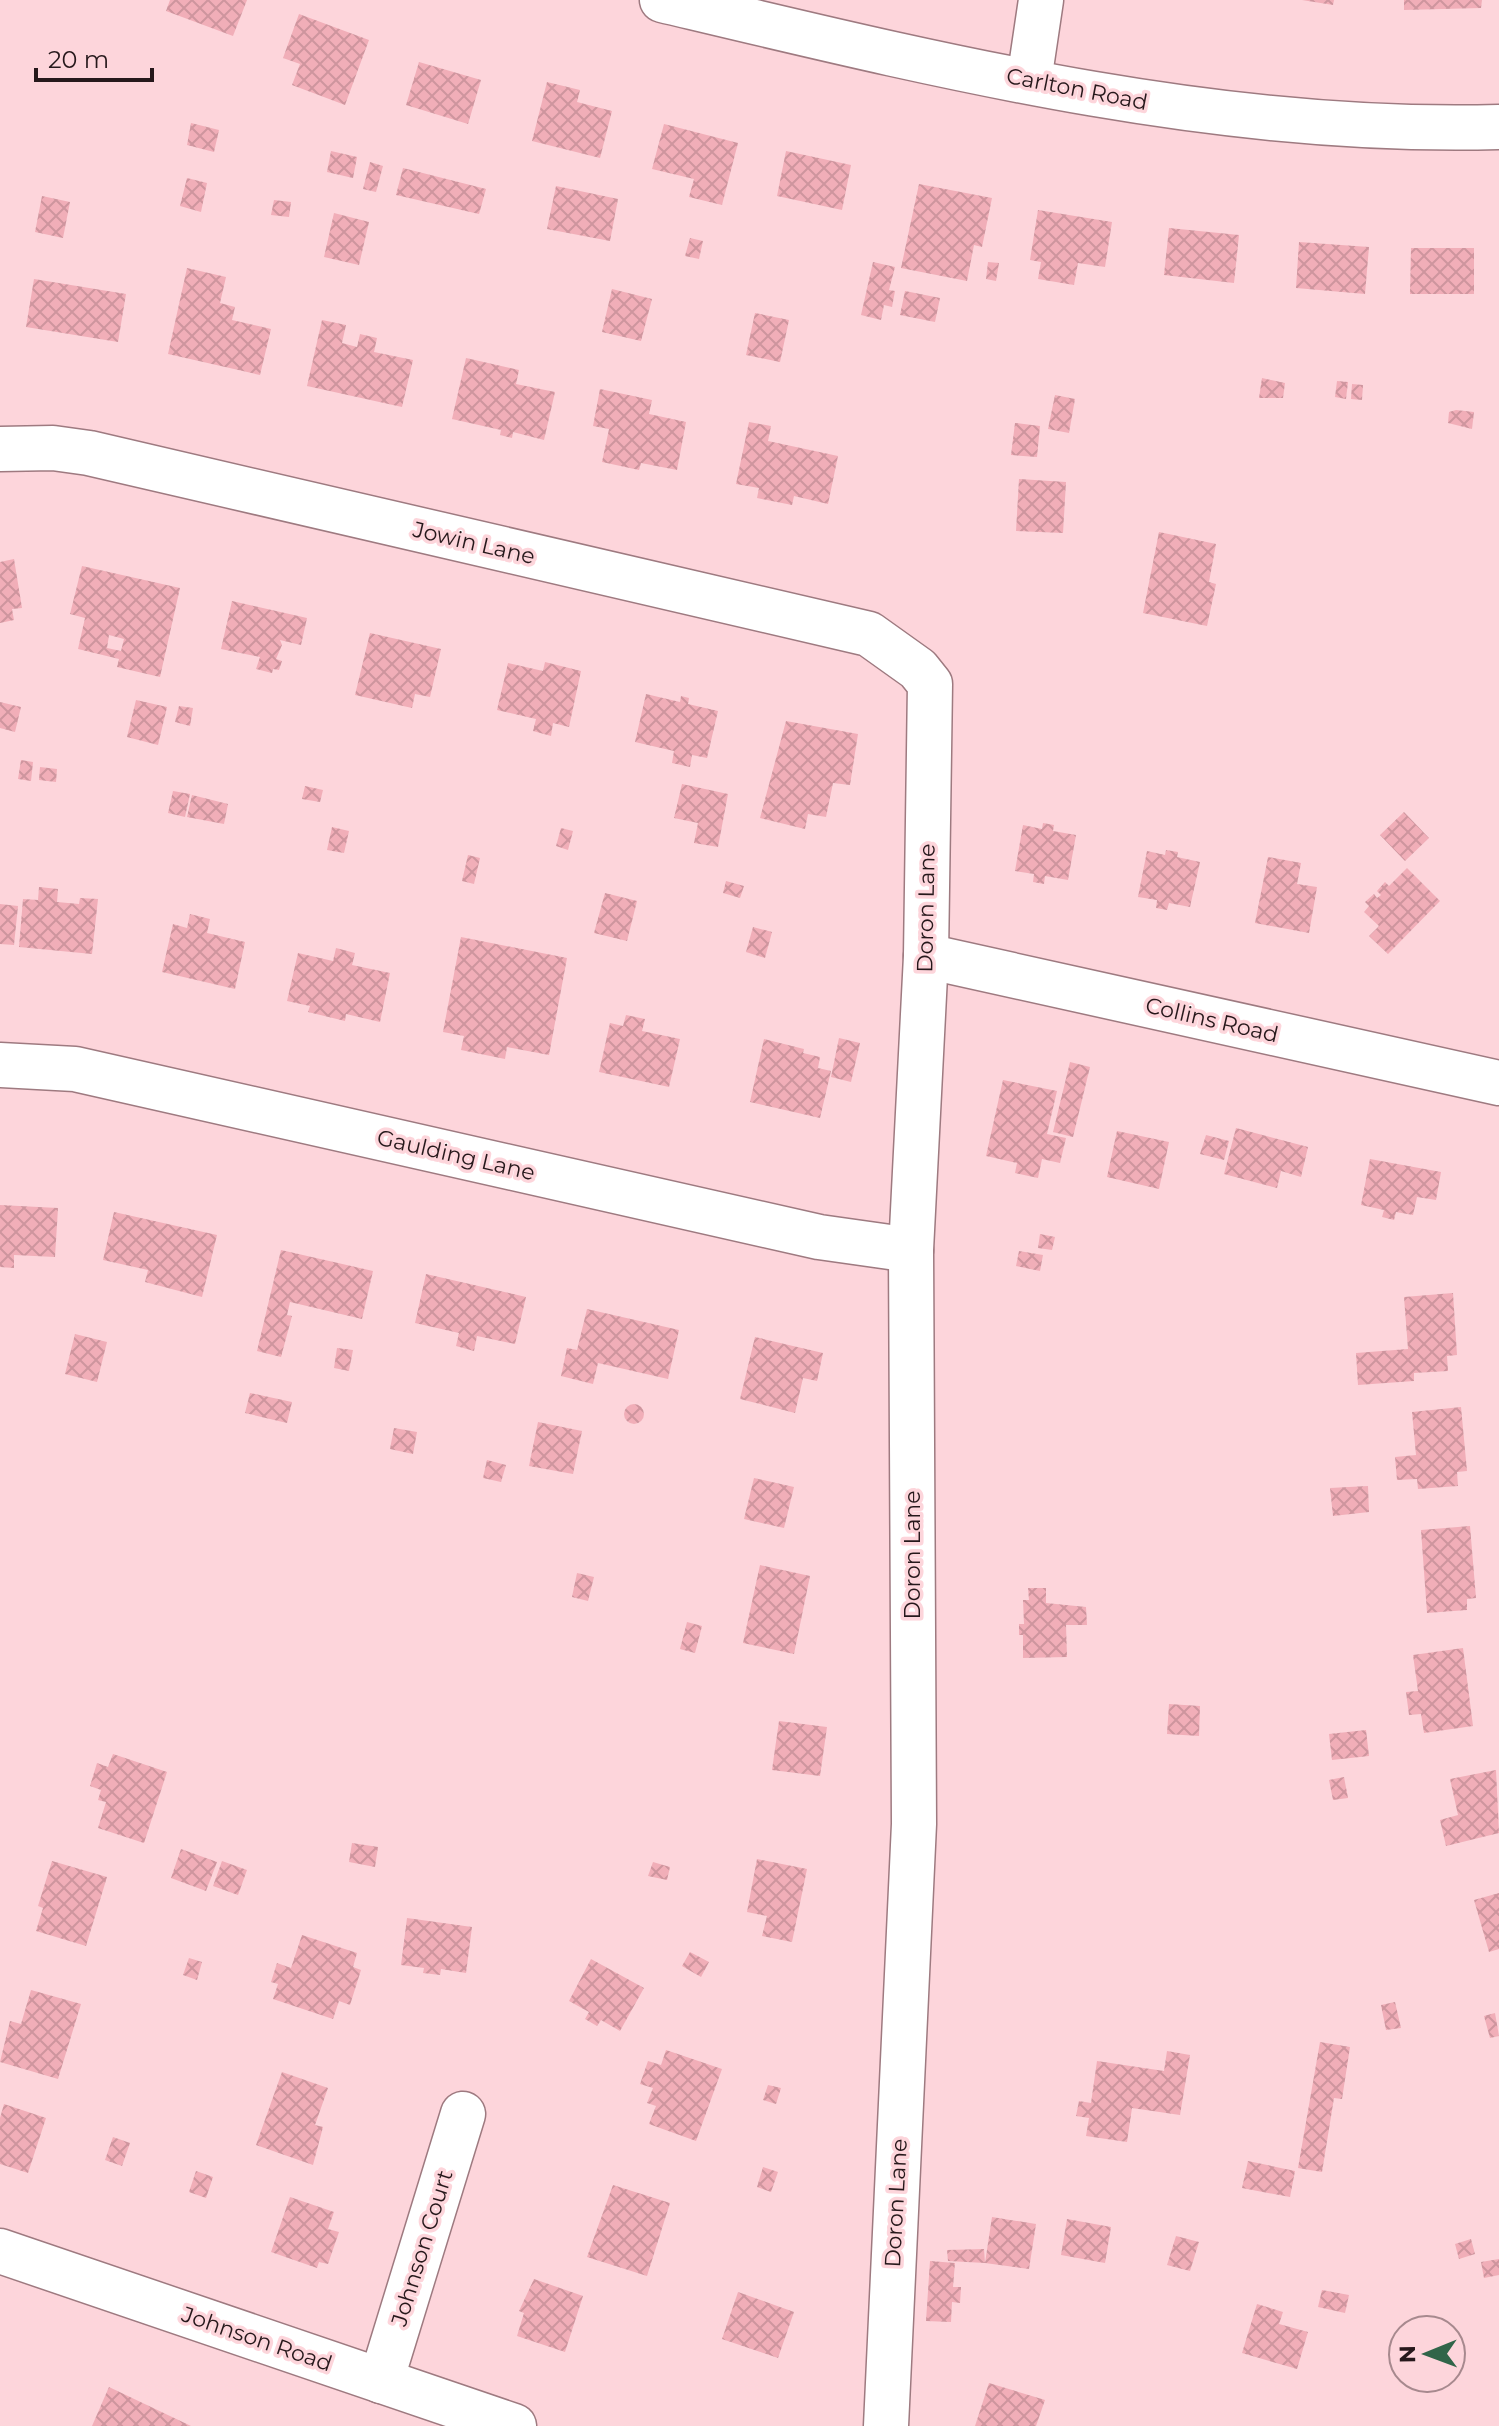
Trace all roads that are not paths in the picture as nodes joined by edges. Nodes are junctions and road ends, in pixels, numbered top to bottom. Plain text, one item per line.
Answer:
1 (662, 0) edge
2 (1041, 0) edge
3 (1029, 81) junction
4 (1499, 127) edge
5 (0, 449) edge
6 (930, 684) joint
7 (926, 956) junction
8 (0, 1065) edge
9 (1499, 1083) edge
10 (911, 1250) junction
11 (463, 2114) dead end
12 (0, 2251) edge
13 (381, 2381) junction
14 (514, 2426) edge
15 (886, 2426) edge

1 - 3 street, Carlton Road
2 - 3 street
3 - 4 street, Carlton Road
5 - 6 street, Jowin Lane
6 - 7 street, Doron Lane
7 - 9 street, Collins Road
7 - 10 street, Doron Lane
8 - 10 street, Gaulding Lane
10 - 15 street, Doron Lane
11 - 13 street, Johnson Court
12 - 13 street, Johnson Road
13 - 14 street, Johnson Road

